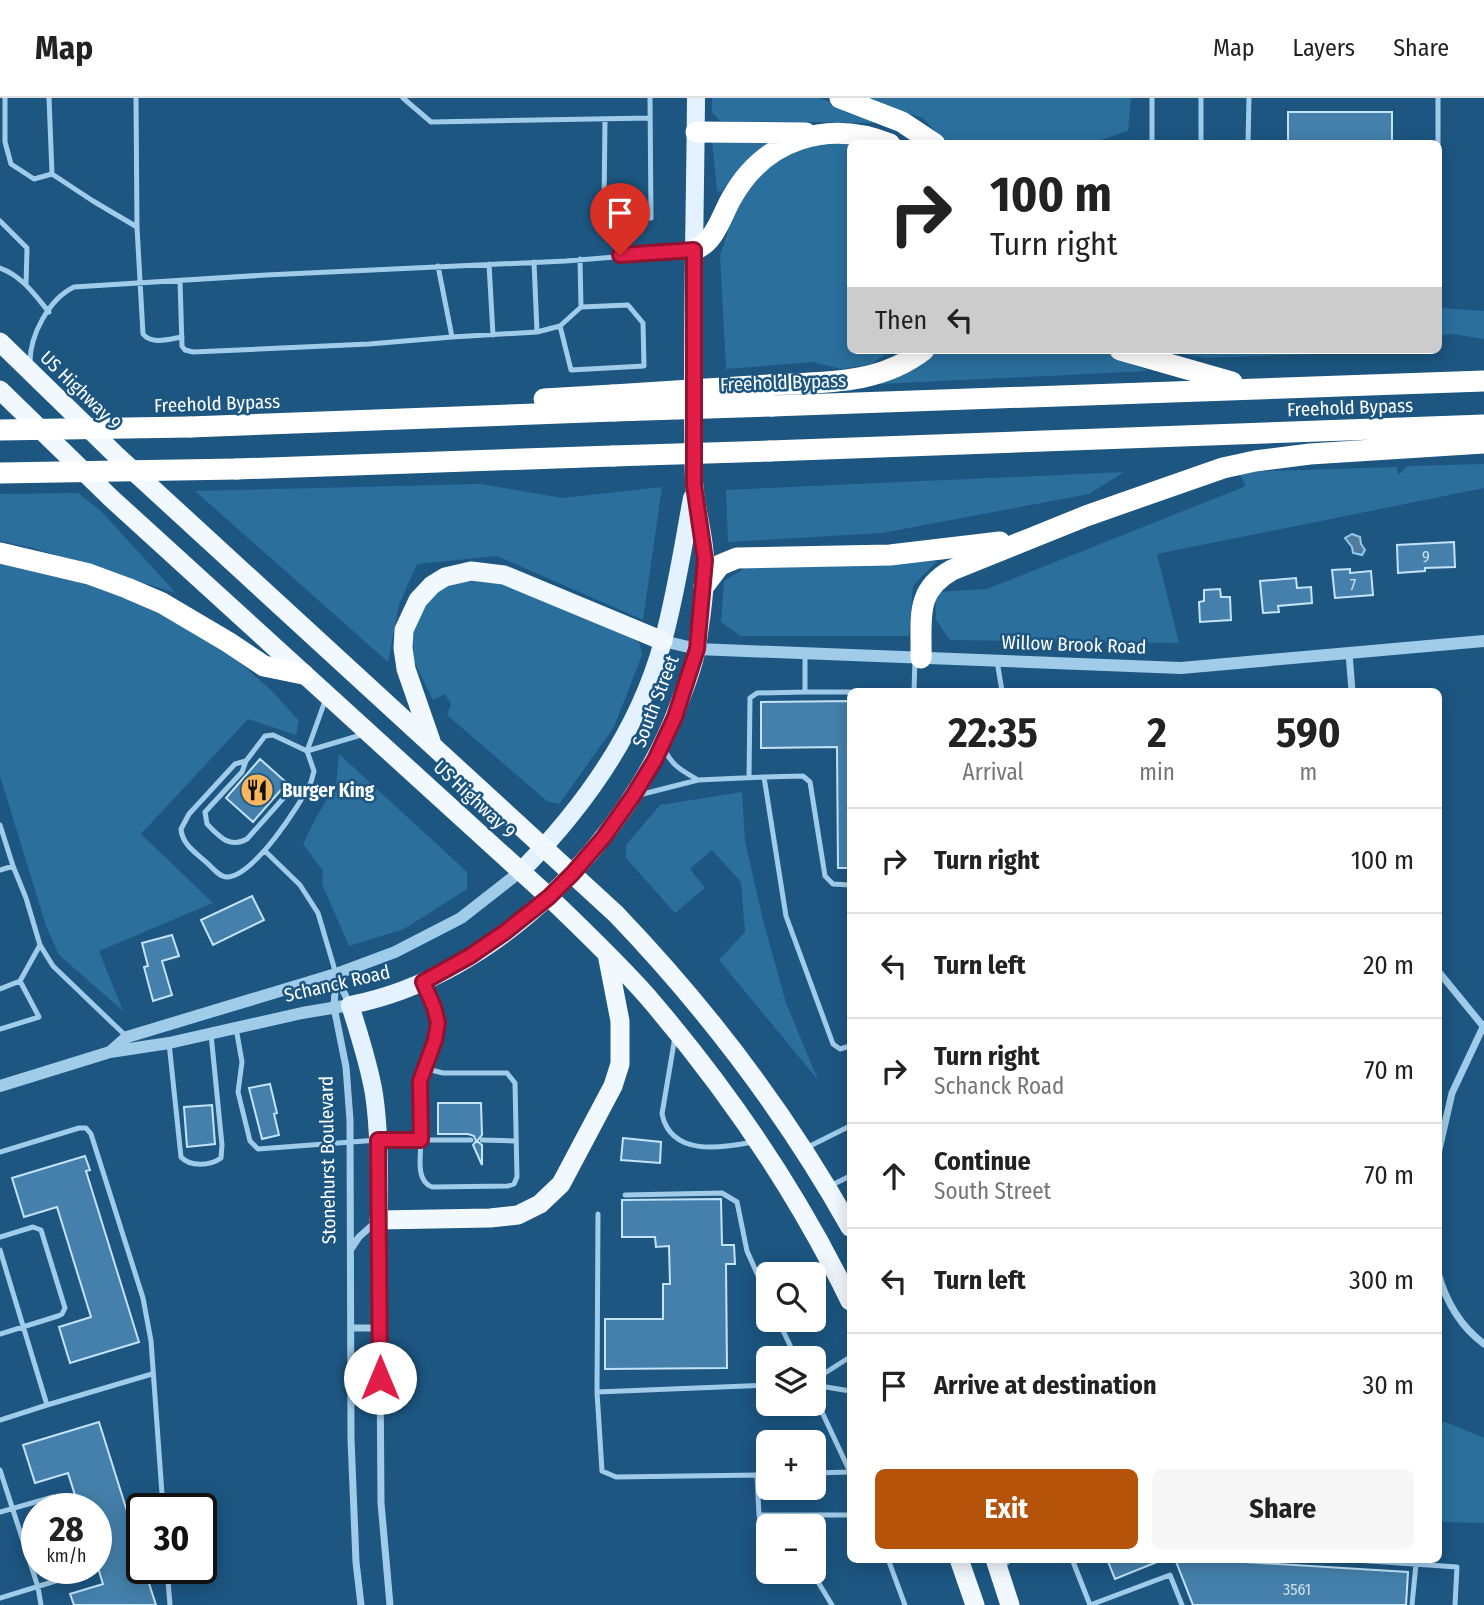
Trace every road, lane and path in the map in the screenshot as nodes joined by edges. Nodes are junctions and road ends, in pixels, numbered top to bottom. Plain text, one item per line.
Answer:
1 (5, 98) edge
2 (49, 98) edge
3 (136, 98) edge
4 (403, 98) edge
5 (650, 98) edge
6 (696, 98) edge
7 (840, 98) edge
8 (1152, 98) edge
9 (1201, 98) edge
10 (1249, 98) edge
11 (1438, 98) edge
12 (650, 118) junction
13 (605, 119) junction
14 (696, 132) junction
15 (821, 133) junction
16 (878, 140) edge
17 (929, 140) edge
18 (1152, 140) edge
19 (1201, 140) edge
20 (1248, 140) edge
21 (1438, 140) edge
22 (52, 174) junction
23 (0, 221) edge
24 (137, 227) junction
25 (694, 250) junction
26 (580, 259) junction
27 (534, 262) junction
28 (489, 264) junction
29 (438, 266) junction
30 (0, 268) edge
31 (180, 280) junction
32 (142, 284) junction
33 (26, 285) junction
34 (581, 307) junction
35 (49, 312) junction
36 (561, 326) junction
37 (537, 332) junction
38 (493, 335) junction
39 (181, 337) junction
40 (452, 337) junction
41 (0, 342) edge
42 (917, 354) edge
43 (1134, 354) edge
44 (30, 373) junction
45 (1484, 380) edge
46 (1254, 388) junction
47 (0, 390) edge
48 (771, 395) junction
49 (1484, 425) edge
50 (0, 430) edge
51 (1484, 443) edge
52 (0, 473) edge
53 (694, 485) junction
54 (1046, 532) junction
55 (0, 553) edge
56 (704, 586) junction
57 (663, 641) junction
58 (1484, 641) edge
59 (697, 649) junction
60 (805, 653) junction
61 (1349, 653) junction
62 (918, 658) junction
63 (998, 661) junction
64 (303, 674) junction
65 (914, 688) edge
66 (1002, 688) edge
67 (1352, 688) edge
68 (805, 692) junction
69 (847, 692) edge
70 (327, 694) junction
71 (369, 732) junction
72 (664, 742) junction
73 (431, 743) junction
74 (307, 751) junction
75 (246, 761) junction
76 (764, 777) junction
77 (749, 778) junction
78 (698, 780) junction
79 (308, 788) junction
80 (633, 796) junction
81 (0, 825) edge
82 (545, 847) junction
83 (265, 851) junction
84 (12, 866) junction
85 (0, 870) edge
86 (520, 872) junction
87 (573, 873) junction
88 (847, 885) edge
89 (549, 897) junction
90 (40, 945) junction
91 (607, 953) junction
92 (336, 974) junction
93 (1442, 976) edge
94 (20, 981) junction
95 (423, 982) junction
96 (0, 989) edge
97 (342, 1006) junction
98 (1483, 1026) edge
99 (236, 1028) junction
100 (0, 1029) edge
101 (676, 1031) junction
102 (211, 1034) junction
103 (127, 1037) junction
104 (169, 1043) junction
105 (847, 1047) edge
106 (110, 1052) junction
107 (423, 1068) junction
108 (0, 1086) edge
109 (847, 1128) edge
110 (1442, 1137) edge
111 (378, 1140) junction
112 (421, 1140) junction
113 (471, 1140) dead end
114 (482, 1140) dead end
115 (516, 1140) junction
116 (759, 1141) junction
117 (350, 1142) junction
118 (804, 1149) junction
119 (0, 1152) edge
120 (847, 1177) edge
121 (827, 1187) junction
122 (625, 1195) dead end
123 (598, 1214) dead end
124 (379, 1220) junction
125 (847, 1222) edge
126 (0, 1237) edge
127 (0, 1250) edge
128 (350, 1250) junction
129 (756, 1271) edge
130 (1442, 1284) edge
131 (847, 1295) edge
132 (23, 1327) junction
133 (351, 1328) junction
134 (380, 1328) junction
135 (0, 1334) edge
136 (1484, 1344) edge
137 (847, 1359) edge
138 (152, 1374) junction
139 (826, 1374) edge
140 (756, 1385) edge
141 (826, 1385) edge
142 (847, 1390) edge
143 (597, 1392) junction
144 (47, 1405) junction
145 (824, 1416) edge
146 (0, 1420) edge
147 (847, 1466) edge
148 (0, 1470) edge
149 (847, 1472) edge
150 (826, 1473) edge
151 (756, 1475) edge
152 (162, 1493) edge
153 (21, 1505) edge
154 (12, 1507) junction
155 (0, 1512) edge
156 (826, 1515) edge
157 (847, 1515) edge
158 (889, 1563) edge
159 (960, 1563) edge
160 (1002, 1563) edge
161 (1074, 1563) edge
162 (1401, 1563) edge
163 (1416, 1564) junction
164 (47, 1584) edge
165 (168, 1584) edge
166 (819, 1584) edge
167 (38, 1587) junction
168 (0, 1598) edge
169 (41, 1605) edge
170 (170, 1605) edge
171 (361, 1605) edge
172 (390, 1605) edge
173 (832, 1605) edge
174 (905, 1605) edge
175 (975, 1605) edge
176 (1010, 1605) edge
177 (1090, 1605) edge
178 (1182, 1605) edge
179 (1412, 1605) edge
180 (1455, 1605) edge

1 - 22 lane
2 - 22 lane
3 - 24 lane
4 - 13 lane
5 - 12 lane
6 - 14 main road, South Street
7 - 17 highway
8 - 18 lane
9 - 19 lane
10 - 20 lane
11 - 21 lane
12 - 13 lane
12 - 13 lane
14 - 15 highway
14 - 25 main road, South Street
15 - 16 highway
15 - 25 highway
22 - 24 lane
23 - 33 lane
24 - 32 lane
25 - 26 lane
25 - 53 main road, South Street
26 - 27 lane
26 - 34 lane
27 - 28 lane
27 - 37 lane
28 - 29 lane
28 - 38 lane
29 - 31 lane
29 - 40 lane
30 - 33 lane
31 - 32 lane
31 - 39 lane
32 - 35 lane
32 - 39 lane
33 - 35 lane
34 - 36 lane
34 - 36 lane
35 - 44 lane
36 - 37 lane
37 - 38 lane
38 - 40 lane
39 - 40 lane
41 - 44 highway, US Highway 9
42 - 48 highway
43 - 46 highway
44 - 73 highway, US Highway 9
45 - 46 highway, Freehold Bypass
46 - 48 highway, Freehold Bypass
47 - 64 highway, US Highway 9
48 - 50 highway, Freehold Bypass, bridge
49 - 52 highway, Freehold Bypass, bridge
51 - 54 highway
53 - 56 main road, South Street
53 - 57 main road, South Street
54 - 56 highway
54 - 62 highway
55 - 64 highway
56 - 59 main road, South Street
57 - 59 street, Willow Brook Road
57 - 73 highway
57 - 82 main road, South Street
58 - 61 street, Willow Brook Road
59 - 60 street, Willow Brook Road
59 - 72 main road, South Street
60 - 62 street, Willow Brook Road
60 - 68 lane
61 - 63 street, Willow Brook Road
61 - 67 street
62 - 63 street, Willow Brook Road
62 - 65 lane
63 - 66 lane
64 - 70 highway, US Highway 9
68 - 69 lane
68 - 77 lane
70 - 71 highway, US Highway 9
70 - 74 lane
71 - 74 lane
71 - 86 highway, US Highway 9
72 - 78 lane
72 - 80 main road, South Street
73 - 82 highway, US Highway 9
74 - 75 lane
74 - 79 lane
75 - 79 lane
75 - 83 lane
76 - 77 lane
76 - 88 lane
76 - 105 lane
77 - 78 lane
78 - 80 lane
79 - 83 lane
80 - 87 main road, South Street
81 - 84 lane
82 - 86 main road, South Street
82 - 87 highway, US Highway 9
83 - 92 lane
84 - 85 lane
84 - 90 lane
86 - 89 highway, US Highway 9
86 - 92 street, Schanck Road
87 - 89 main road, South Street
87 - 118 highway, US Highway 9
89 - 91 highway, US Highway 9
89 - 95 main road, Schanck Road
90 - 94 lane
90 - 103 lane
91 - 101 highway, US Highway 9
91 - 124 highway
92 - 97 street, Stonehurst Boulevard
92 - 97 street, Stonehurst Boulevard
92 - 103 street, Schanck Road
93 - 98 street
94 - 96 lane
94 - 100 lane
95 - 97 main road, Schanck Road
95 - 107 lane
97 - 99 street, Schanck Road
97 - 111 main road, Stonehurst Boulevard
97 - 117 street, Stonehurst Boulevard
98 - 110 street
99 - 102 street, Schanck Road
99 - 117 lane
101 - 116 highway, US Highway 9
101 - 116 lane
102 - 104 street, Schanck Road
102 - 104 lane
103 - 106 street, Schanck Road
104 - 106 street, Schanck Road
106 - 108 street, Schanck Road
107 - 112 lane
107 - 115 lane
109 - 118 lane
111 - 112 lane
111 - 117 lane
111 - 124 main road, Stonehurst Boulevard
112 - 113 lane
112 - 115 lane
114 - 115 lane
116 - 131 highway, US Highway 9
117 - 128 street, Stonehurst Boulevard
118 - 121 highway, US Highway 9
119 - 138 lane
120 - 121 lane
121 - 125 highway, US Highway 9
122 - 129 lane
123 - 143 lane
124 - 128 street
124 - 134 street, Stonehurst Boulevard
126 - 132 lane
127 - 132 lane
128 - 133 street, Stonehurst Boulevard
130 - 136 street
132 - 135 lane
132 - 144 lane
133 - 134 street
133 - 171 street, Stonehurst Boulevard
134 - 172 street, Stonehurst Boulevard
137 - 139 lane
138 - 144 lane
138 - 152 lane
140 - 143 lane
141 - 142 lane
143 - 151 lane
144 - 146 lane
145 - 147 lane
148 - 154 lane
149 - 150 lane
153 - 154 lane
154 - 155 lane
154 - 167 lane
156 - 157 lane
158 - 174 lane
159 - 175 highway
160 - 176 highway
161 - 177 lane
162 - 163 lane
163 - 179 lane
163 - 180 lane
164 - 167 lane
165 - 170 lane
166 - 173 lane
167 - 168 lane
167 - 169 lane
177 - 178 lane

